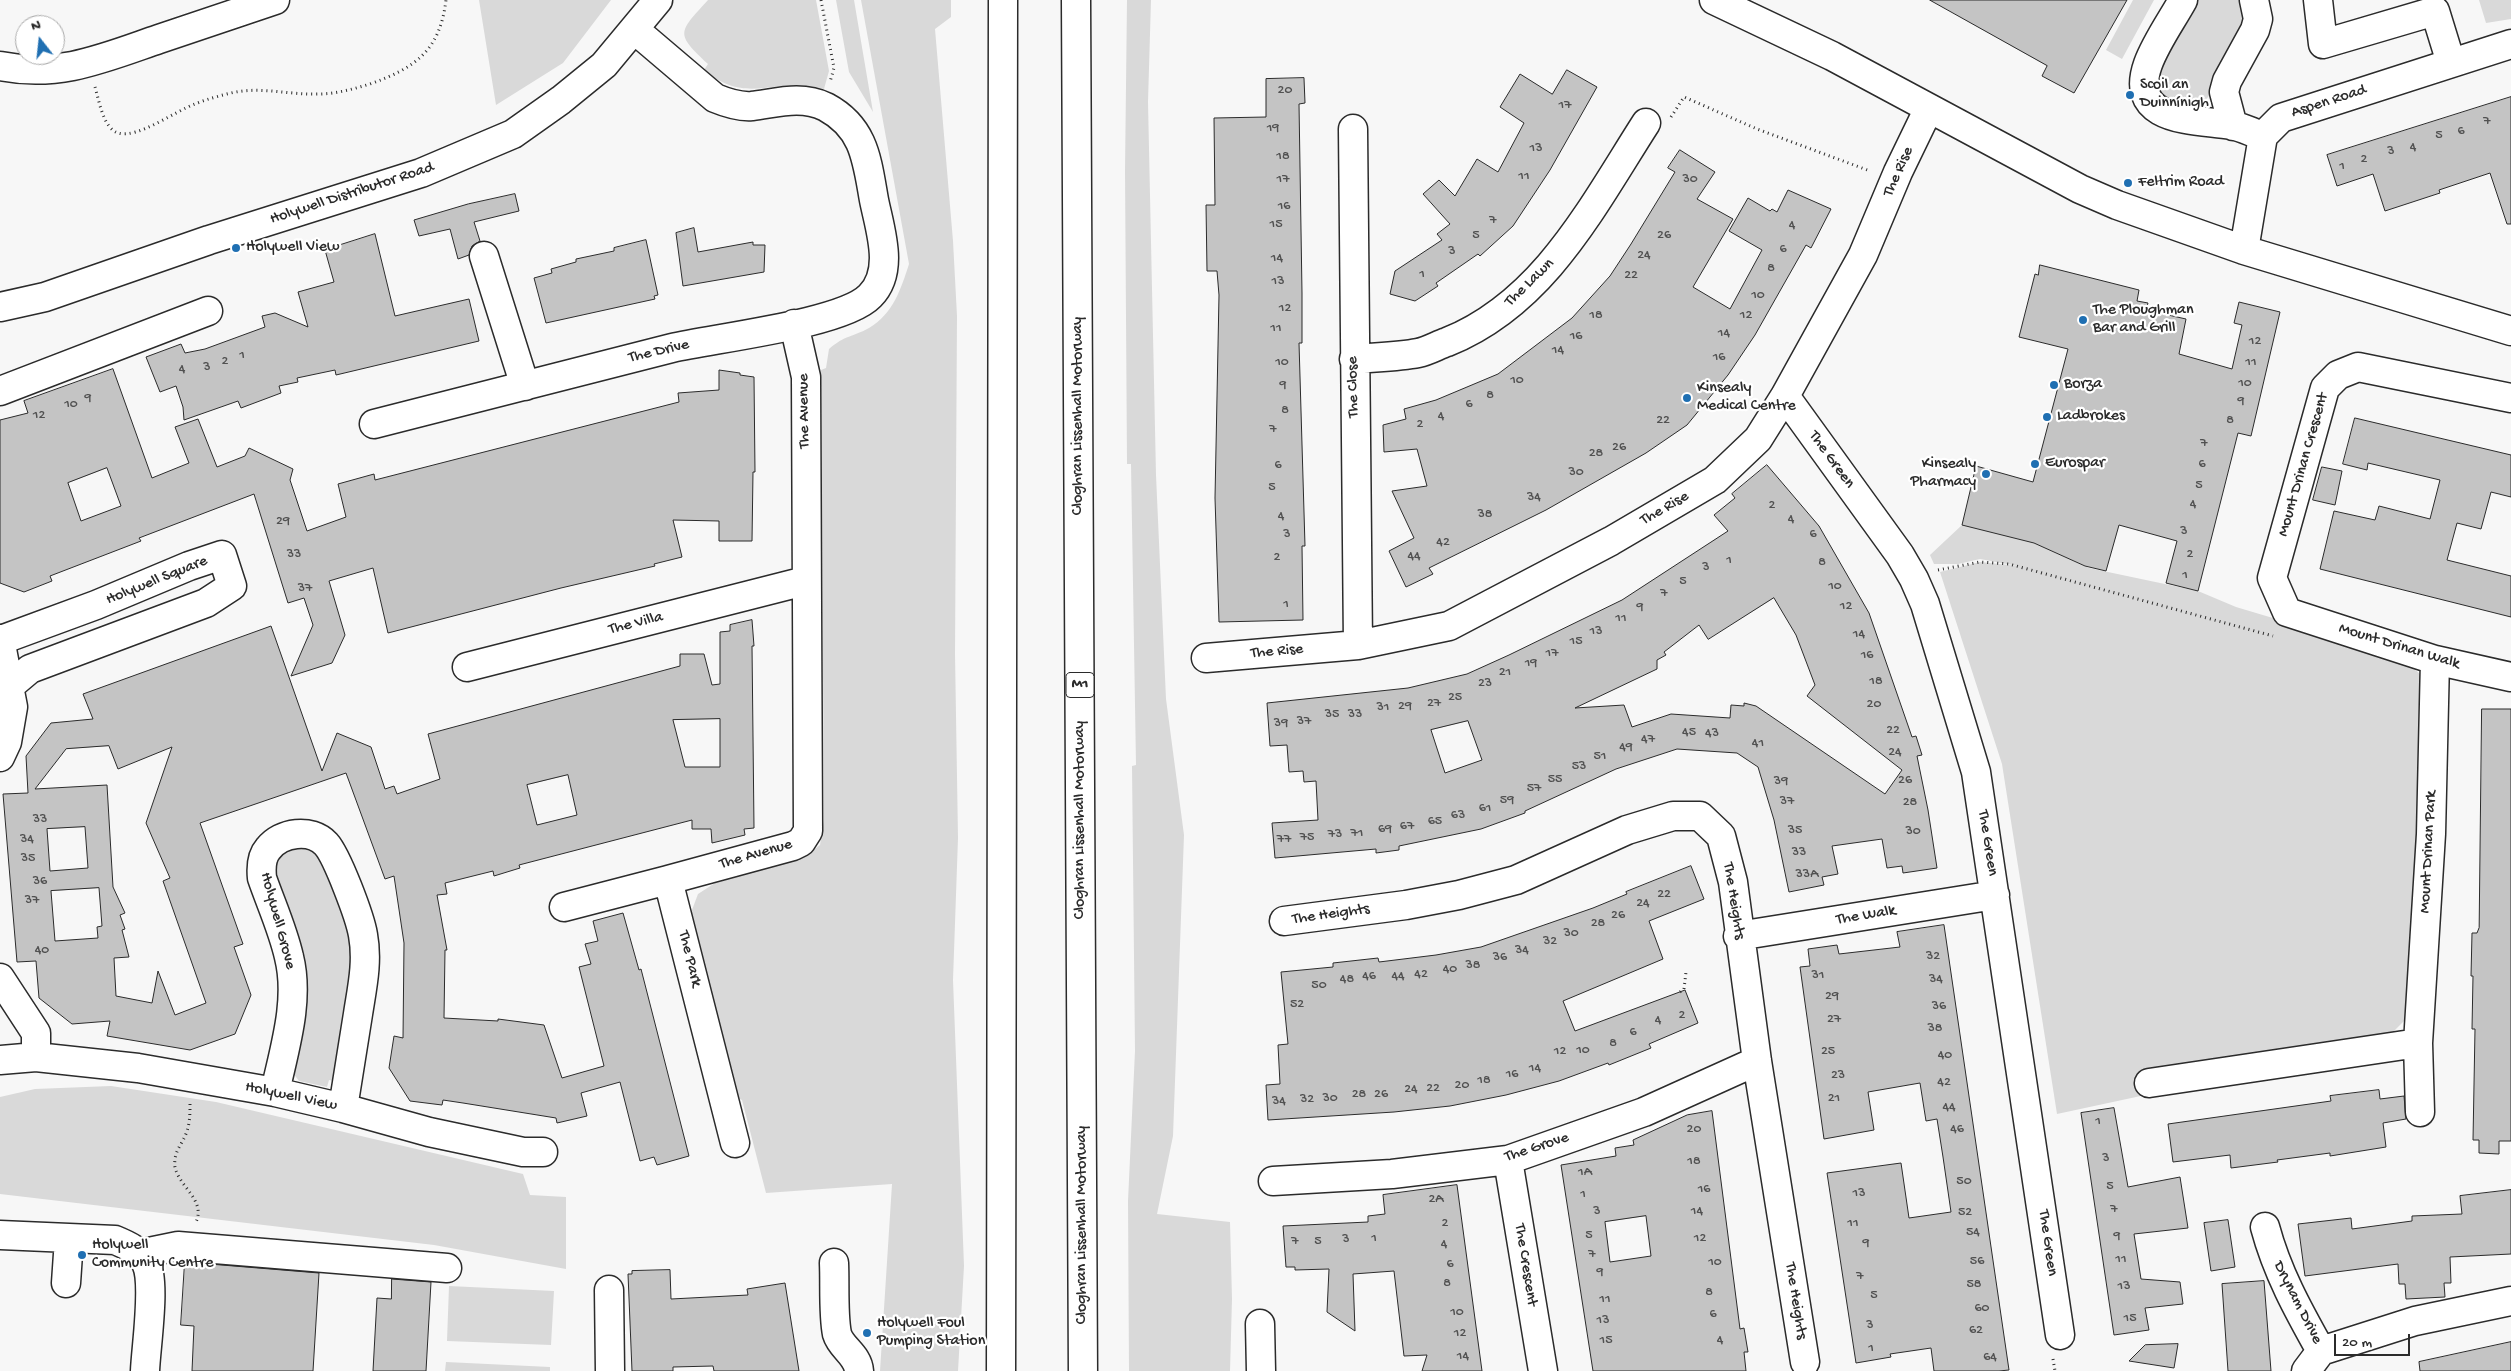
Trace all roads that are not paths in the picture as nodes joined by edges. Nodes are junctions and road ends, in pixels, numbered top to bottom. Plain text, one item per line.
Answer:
1 (275, 0) edge
2 (658, 0) edge
3 (1003, 0) edge
4 (1076, 0) edge
5 (1714, 0) edge
6 (2183, 0) edge
7 (2254, 0) edge
8 (2318, 0) edge
9 (2443, 14) edge
10 (635, 30) junction
11 (2511, 44) edge
12 (2450, 63) junction
13 (0, 66) edge
14 (1929, 108) junction
15 (1658, 121) road end
16 (2232, 126) junction
17 (1353, 128) dead end
18 (2263, 136) junction
19 (2244, 250) junction
20 (484, 256) dead end
21 (0, 307) edge
22 (208, 311) dead end
23 (794, 324) junction
24 (2511, 331) edge
25 (1354, 359) junction
26 (525, 386) junction
27 (0, 391) edge
28 (1785, 396) junction
29 (2511, 398) edge
30 (374, 424) dead end
31 (805, 581) junction
32 (2292, 614) joint
33 (0, 640) edge
34 (1358, 645) junction
35 (1206, 658) dead end
36 (2435, 660) junction
37 (467, 667) dead end
38 (6, 677) edge
39 (2511, 677) edge
40 (0, 757) edge
41 (668, 880) junction
42 (1995, 895) junction
43 (564, 907) dead end
44 (1284, 921) dead end
45 (1738, 936) junction
46 (0, 978) edge
47 (2418, 1044) junction
48 (36, 1057) junction
49 (0, 1060) edge
50 (1757, 1061) junction
51 (2149, 1084) dead end
52 (274, 1092) junction
53 (343, 1108) junction
54 (2420, 1112) dead end
55 (735, 1143) dead end
56 (543, 1152) dead end
57 (1508, 1160) junction
58 (1273, 1181) dead end
59 (2265, 1227) dead end
60 (0, 1235) edge
61 (69, 1239) junction
62 (139, 1254) junction
63 (834, 1263) dead end
64 (448, 1268) dead end
65 (66, 1283) dead end
66 (609, 1290) dead end
67 (2511, 1301) edge
68 (1260, 1324) dead end
69 (2060, 1335) dead end
70 (2314, 1361) edge
71 (1805, 1362) dead end
72 (145, 1371) edge
73 (610, 1371) edge
74 (858, 1371) edge
75 (1001, 1371) edge
76 (1083, 1371) edge
77 (1261, 1371) edge
78 (1543, 1371) edge

1 - 13 main road
2 - 10 main road, Holywell Distributor Road
3 - 75 main road
4 - 76 main road, Cloghran Lissenhall Motorway / M1
5 - 14 main road
6 - 16 main road
7 - 16 main road
8 - 9 main road
9 - 12 main road
10 - 21 main road, Holywell Distributor Road
10 - 23 main road
11 - 12 main road, Aspen Road
12 - 18 main road, Aspen Road
14 - 19 main road
14 - 28 main road, The Rise
15 - 25 main road, The Lawn
16 - 18 main road
17 - 25 main road, The Close
18 - 19 main road
19 - 24 main road
20 - 26 main road
22 - 27 main road
23 - 26 main road, The Drive
23 - 31 main road, The Avenue
25 - 34 main road, The Close
26 - 30 main road, The Drive
28 - 34 main road, The Rise
28 - 42 main road, The Green
29 - 32 main road, Mount Drinan Crescent
31 - 37 main road, The Villa
31 - 41 main road, The Avenue
32 - 36 main road, Mount Drinan Walk
33 - 38 main road
33 - 38 main road, Holywell Square
34 - 35 main road, The Rise
36 - 39 main road, Mount Drinan Walk
36 - 47 main road, Mount Drinan Park
38 - 40 main road
41 - 43 main road
41 - 55 main road, The Park
42 - 45 main road, The Walk
42 - 69 main road, The Green
44 - 45 main road, The Heights
45 - 50 main road, The Heights
46 - 48 main road
47 - 51 main road
47 - 54 main road, Mount Drinan Park
48 - 49 main road, Holywell View
48 - 52 main road, Holywell View
50 - 57 main road, The Grove
50 - 71 main road, The Heights
52 - 53 main road, Holywell View
52 - 53 main road, Holywell Grove
53 - 56 main road, Holywell View
57 - 58 main road, The Grove
57 - 78 main road, The Crescent
59 - 70 main road, Drynam Drive
60 - 61 main road
61 - 62 main road
61 - 65 main road
62 - 64 main road
62 - 72 main road
63 - 74 main road
66 - 73 main road
67 - 70 main road, Drynam Drive
68 - 77 main road

